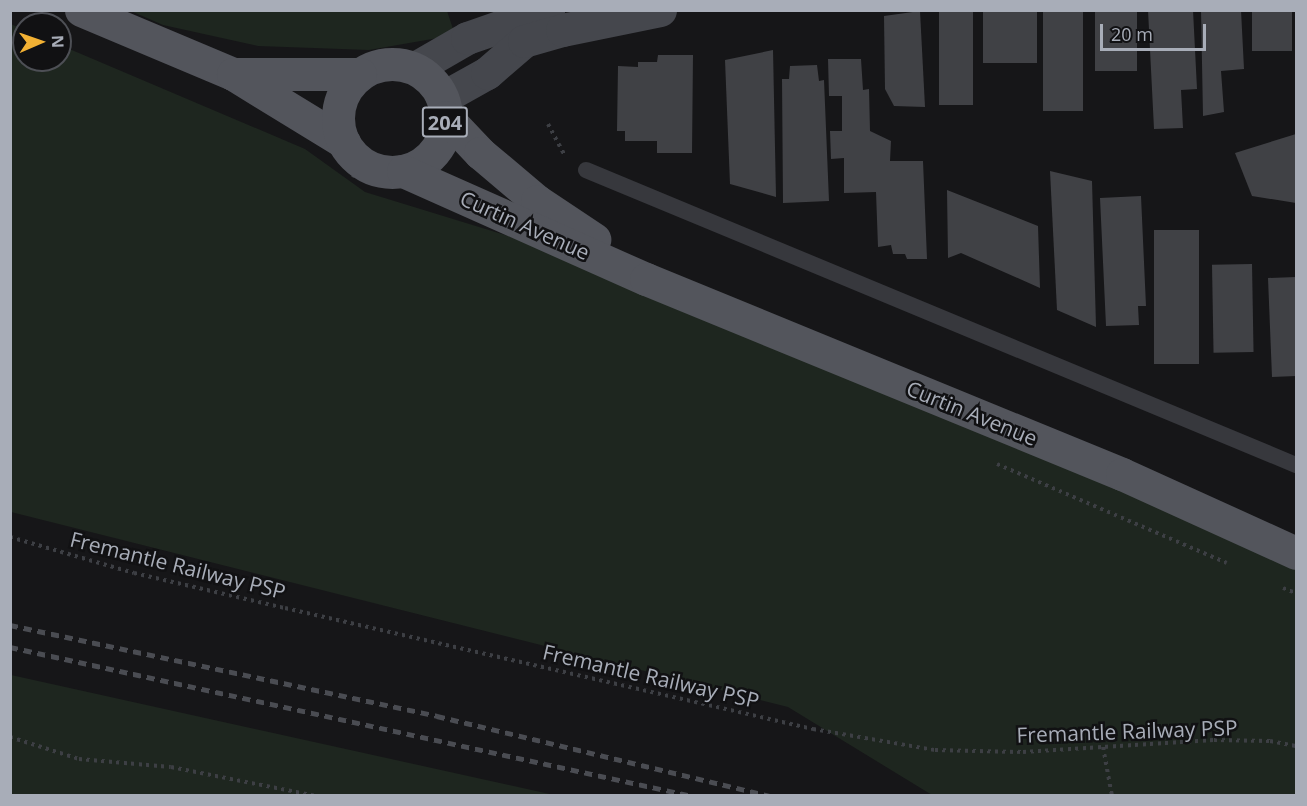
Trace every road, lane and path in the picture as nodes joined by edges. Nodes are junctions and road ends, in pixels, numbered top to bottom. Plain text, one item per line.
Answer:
1 (81, 10) edge
2 (548, 10) edge
3 (660, 10) edge
4 (415, 68) junction
5 (233, 74) junction
6 (360, 74) junction
7 (444, 108) junction
8 (549, 124) dead end
9 (344, 142) junction
10 (586, 170) joint
11 (403, 171) junction
12 (646, 279) junction
13 (1296, 465) edge
14 (10, 537) edge
15 (1296, 553) edge
16 (10, 737) edge
17 (1296, 746) edge
18 (1103, 747) junction
19 (316, 795) edge
20 (1112, 795) edge

1 - 5 main road
2 - 4 main road
3 - 7 main road, 204
4 - 6 main road
4 - 7 main road, 204
5 - 6 main road
5 - 9 main road
6 - 9 main road
7 - 11 main road, 204
7 - 12 main road, Curtin Avenue
8 - 10 path
9 - 11 main road
10 - 13 lane
11 - 12 main road, Curtin Avenue
12 - 15 main road, Curtin Avenue
14 - 18 path, Fremantle Railway PSP
16 - 19 path
17 - 18 path, Fremantle Railway PSP
18 - 20 path

